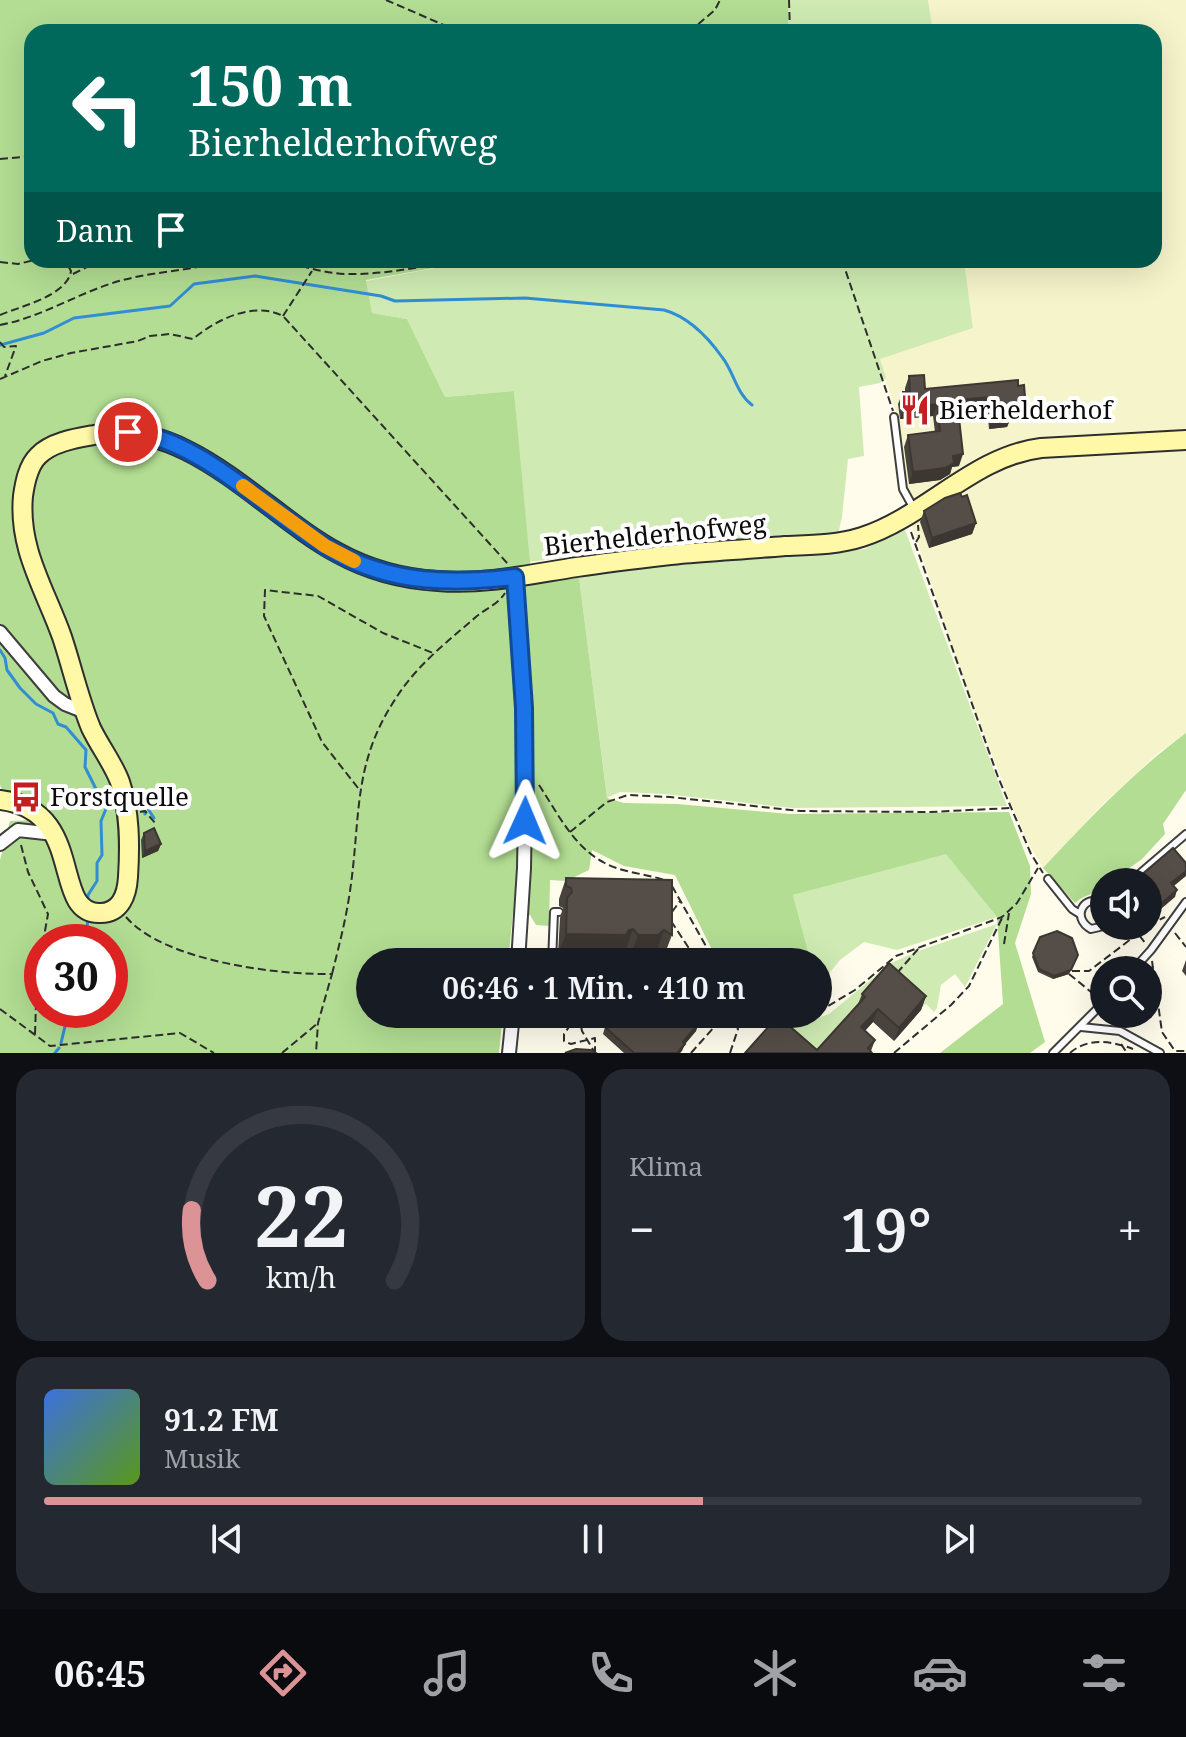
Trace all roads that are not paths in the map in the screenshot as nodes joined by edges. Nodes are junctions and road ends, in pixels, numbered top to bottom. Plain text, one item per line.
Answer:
1 (894, 417) road end
2 (1186, 440) edge
3 (913, 515) junction
4 (515, 577) junction
5 (0, 632) edge
6 (85, 712) junction
7 (0, 800) edge
8 (54, 834) junction
9 (1186, 834) edge
10 (4, 839) edge
11 (1146, 868) edge
12 (1048, 879) road end
13 (1090, 901) edge
14 (1186, 902) edge
15 (559, 912) dead end
16 (1080, 914) junction
17 (1090, 928) edge
18 (519, 948) edge
19 (554, 948) edge
20 (1146, 956) edge
21 (1090, 1017) edge
22 (1081, 1027) junction
23 (512, 1028) edge
24 (509, 1053) edge
25 (1053, 1053) edge
26 (1160, 1053) edge

1 - 3 lane
2 - 3 street, Bierhelderhofweg
3 - 4 street, Bierhelderhofweg
4 - 6 street, Bierhelderhofweg
4 - 18 street
5 - 6 street
6 - 8 street, Bierhelderhofweg
7 - 8 street
8 - 10 street
9 - 11 lane
12 - 16 lane
13 - 16 lane
14 - 20 lane
15 - 19 lane
16 - 17 lane
21 - 22 lane
22 - 25 lane
22 - 26 lane
23 - 24 street

